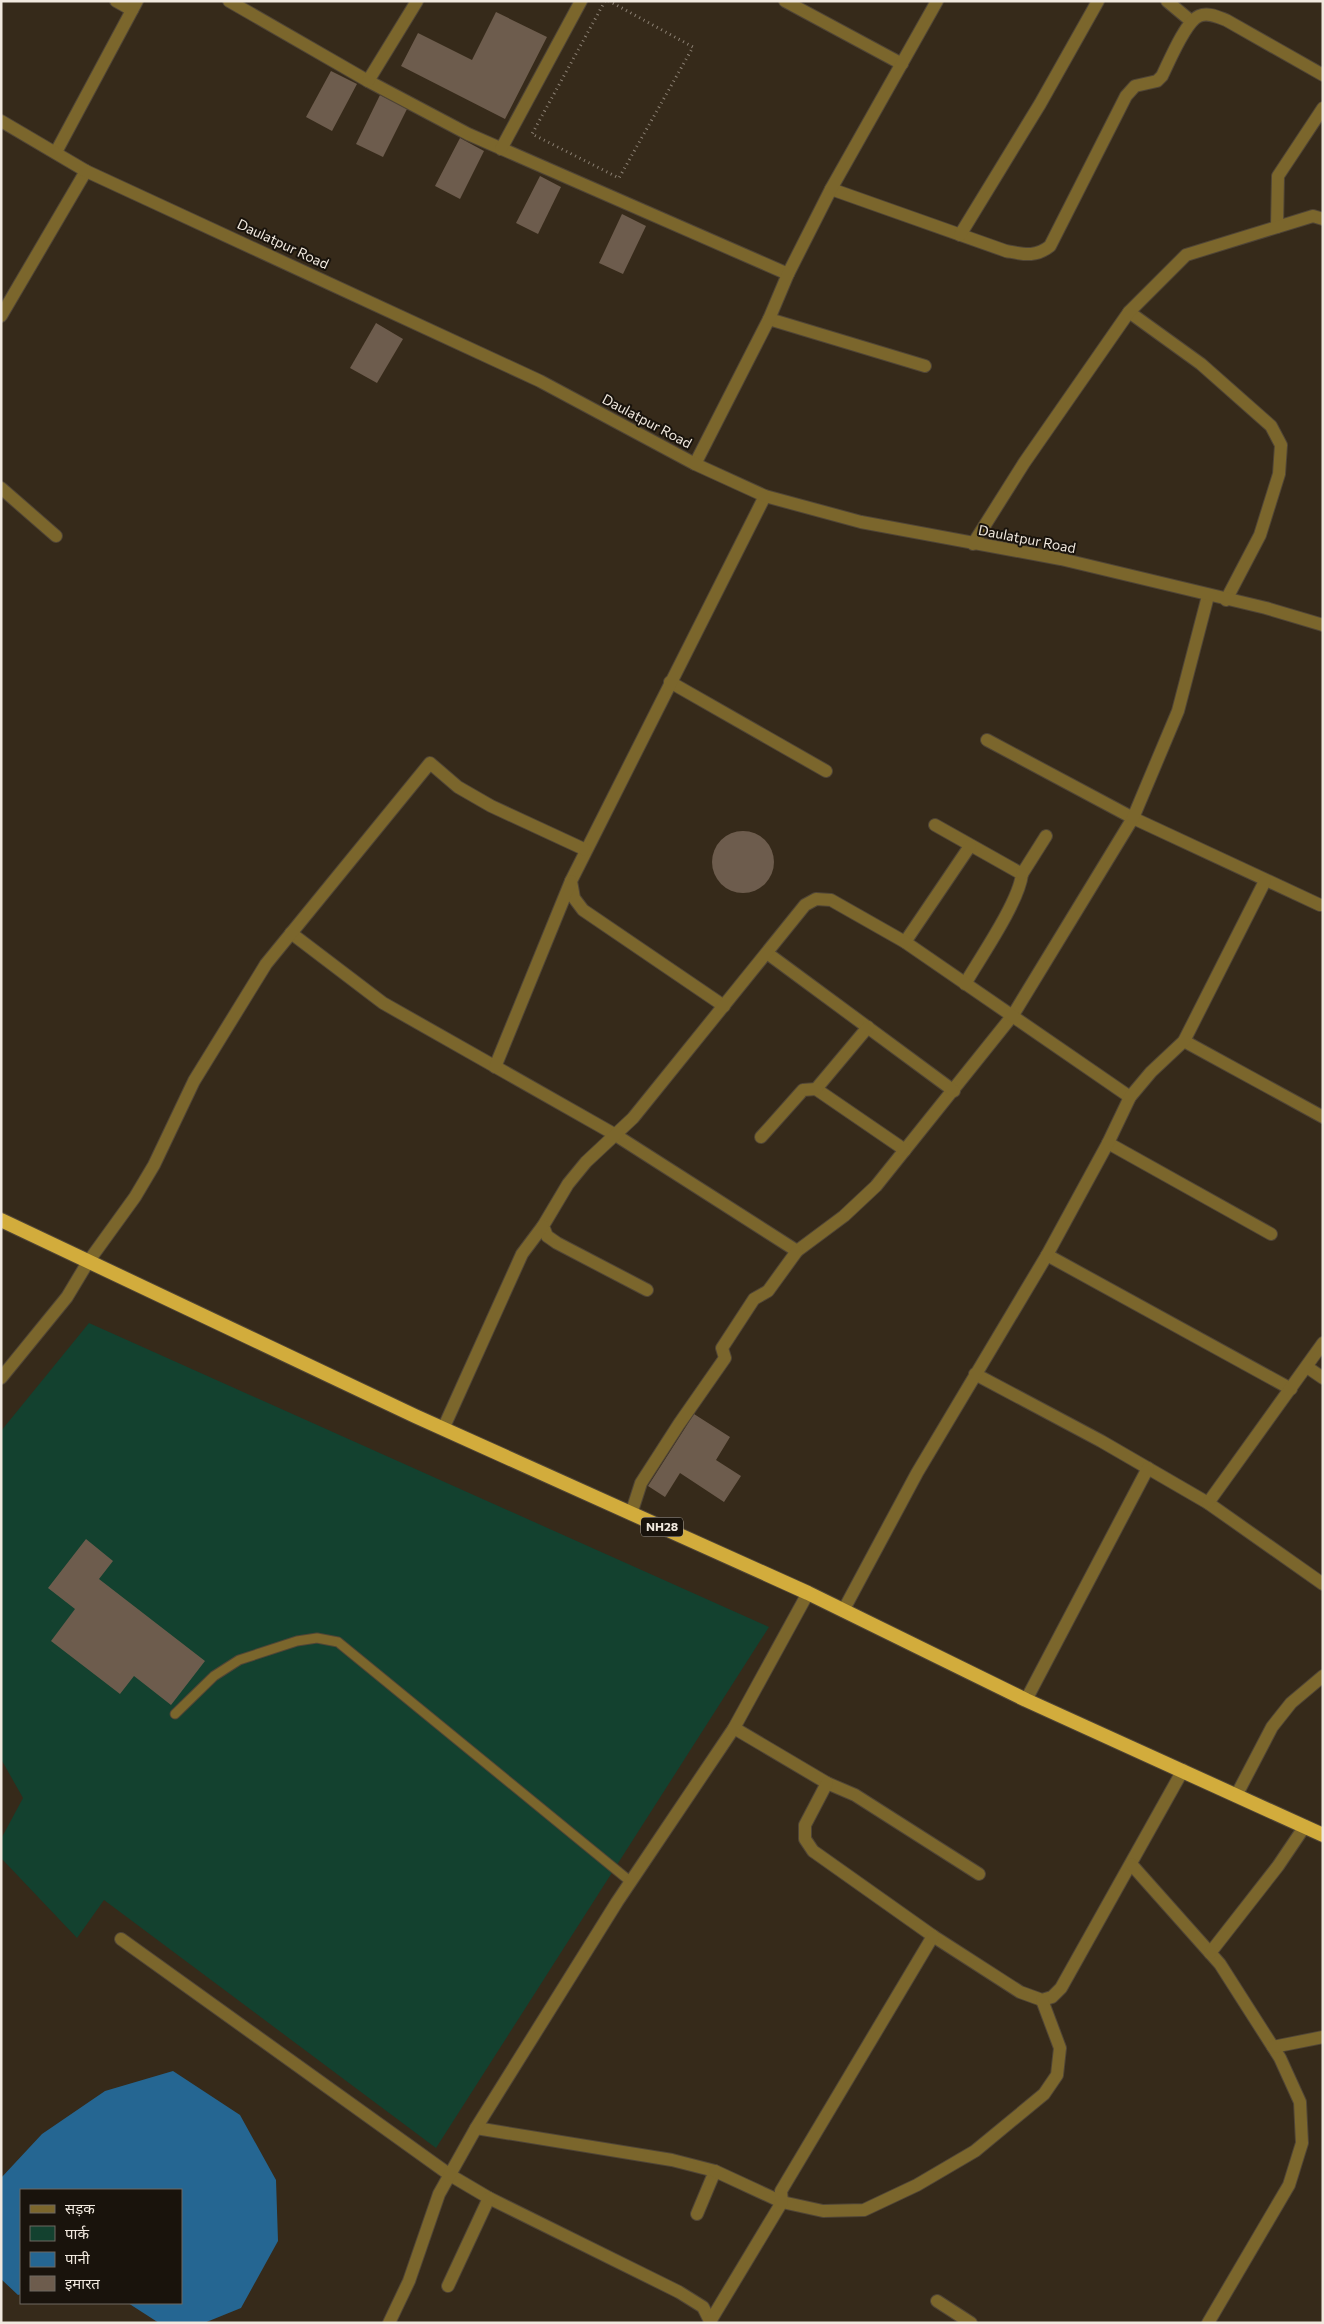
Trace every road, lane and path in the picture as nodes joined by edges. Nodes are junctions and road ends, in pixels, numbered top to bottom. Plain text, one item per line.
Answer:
1 (116, 1) edge
2 (229, 1) edge
3 (417, 1) edge
4 (581, 1) edge
5 (605, 1) edge
6 (609, 1) edge
7 (785, 1) edge
8 (937, 1) edge
9 (1098, 1) edge
10 (1167, 1) edge
11 (134, 6) edge
12 (1191, 21) junction
13 (902, 64) junction
14 (1323, 75) edge
15 (368, 81) junction
16 (1323, 108) edge
17 (1, 122) edge
18 (502, 149) junction
19 (56, 152) junction
20 (86, 171) junction
21 (830, 189) junction
22 (1323, 220) edge
23 (1277, 227) junction
24 (960, 235) junction
25 (788, 274) junction
26 (1129, 312) junction
27 (1, 316) edge
28 (769, 319) junction
29 (925, 366) dead end
30 (695, 464) junction
31 (1, 488) edge
32 (765, 496) junction
33 (56, 536) dead end
34 (973, 544) junction
35 (1208, 596) junction
36 (1226, 600) junction
37 (1323, 626) edge
38 (670, 682) junction
39 (987, 740) dead end
40 (826, 771) dead end
41 (1133, 818) junction
42 (935, 825) dead end
43 (1046, 836) dead end
44 (970, 846) junction
45 (586, 850) junction
46 (1022, 874) junction
47 (571, 881) junction
48 (1265, 881) junction
49 (1320, 905) dead end
50 (291, 933) junction
51 (906, 942) junction
52 (767, 953) junction
53 (965, 984) junction
54 (724, 1006) junction
55 (1013, 1015) junction
56 (868, 1027) junction
57 (1184, 1041) junction
58 (495, 1067) junction
59 (816, 1089) junction
60 (954, 1091) junction
61 (1130, 1097) junction
62 (1323, 1117) edge
63 (614, 1134) junction
64 (761, 1137) dead end
65 (1108, 1143) junction
66 (906, 1150) junction
67 (1, 1220) edge
68 (543, 1226) junction
69 (1271, 1234) dead end
70 (798, 1251) junction
71 (1046, 1255) junction
72 (88, 1262) junction
73 (647, 1290) dead end
74 (1323, 1343) edge
75 (1307, 1367) junction
76 (975, 1374) junction
77 (1, 1378) edge
78 (1323, 1378) edge
79 (1291, 1389) junction
80 (443, 1429) junction
81 (1148, 1468) junction
82 (1208, 1503) junction
83 (631, 1514) junction
84 (1323, 1584) edge
85 (808, 1592) junction
86 (843, 1611) junction
87 (1323, 1676) edge
88 (1026, 1700) junction
89 (175, 1714) dead end
90 (734, 1728) junction
91 (1183, 1770) junction
92 (827, 1783) junction
93 (1236, 1796) junction
94 (1306, 1826) junction
95 (1323, 1835) edge
96 (1130, 1864) junction
97 (979, 1874) dead end
98 (631, 1882) junction
99 (933, 1936) junction
100 (121, 1939) dead end
101 (1210, 1953) junction
102 (1042, 2000) junction
103 (1323, 2037) edge
104 (1273, 2047) junction
105 (476, 2128) junction
106 (715, 2171) junction
107 (450, 2175) junction
108 (489, 2198) junction
109 (782, 2202) junction
110 (696, 2214) dead end
111 (448, 2286) dead end
112 (937, 2301) dead end
113 (711, 2321) edge
114 (389, 2323) edge
115 (970, 2323) edge
116 (1208, 2323) edge

1 - 11 street
2 - 15 street
3 - 15 street
4 - 18 street
5 - 6 path
7 - 13 street
8 - 13 street
9 - 24 street
10 - 12 street
11 - 19 street
12 - 14 street
12 - 24 street
13 - 21 street
15 - 18 street
16 - 23 street
17 - 19 street, Daulatpur Road
18 - 25 street
19 - 20 street, Daulatpur Road
20 - 27 street
20 - 30 street, Daulatpur Road
21 - 24 street
21 - 25 street
22 - 23 street
23 - 26 street
25 - 28 street
26 - 34 street
26 - 36 street
28 - 29 street
28 - 30 street
30 - 32 street, Daulatpur Road
31 - 33 street
32 - 34 street, Daulatpur Road
32 - 38 street
34 - 35 street, Daulatpur Road
35 - 36 street, Daulatpur Road
35 - 41 street
36 - 37 street, Daulatpur Road
38 - 40 street
38 - 45 street
39 - 41 street
41 - 48 street
41 - 55 street
42 - 44 street
43 - 46 street
44 - 46 street
44 - 51 street
45 - 47 street
45 - 50 street
46 - 53 street
47 - 54 street
47 - 58 street
48 - 49 street
48 - 57 street
50 - 58 street
50 - 72 street
51 - 52 street
51 - 53 street
52 - 54 street
52 - 56 street
53 - 55 street
54 - 63 street
55 - 60 street
55 - 61 street
56 - 59 street
56 - 60 street
57 - 61 street
57 - 62 street
58 - 63 street
59 - 64 street
59 - 66 street
60 - 66 street
61 - 65 street
63 - 68 street
63 - 70 street
65 - 69 street
65 - 71 street
66 - 70 street
67 - 72 highway, NH28
68 - 73 street
68 - 80 street
70 - 83 street
71 - 76 street
71 - 79 street
72 - 77 street
72 - 80 highway, NH28
74 - 75 street
75 - 78 street
75 - 79 street
76 - 81 street
76 - 86 street
79 - 82 street
80 - 83 highway, NH28
81 - 82 street
81 - 88 street
82 - 84 street
83 - 85 highway, NH28
85 - 86 highway, NH28
85 - 90 street
86 - 88 highway, NH28
87 - 93 street
88 - 91 highway, NH28
89 - 98 lane
90 - 92 street
90 - 98 street
91 - 93 highway, NH28
91 - 96 street
92 - 97 street
92 - 99 street
93 - 94 highway, NH28
94 - 95 highway, NH28
94 - 101 street
96 - 101 street
96 - 102 street
98 - 105 street
99 - 102 street
99 - 109 street
100 - 107 street
101 - 104 street
102 - 109 street
103 - 104 street
104 - 116 street
105 - 106 street
105 - 107 street
106 - 109 street
106 - 110 street
107 - 108 street
107 - 114 street
108 - 111 street
108 - 113 street
109 - 113 street
112 - 115 street

